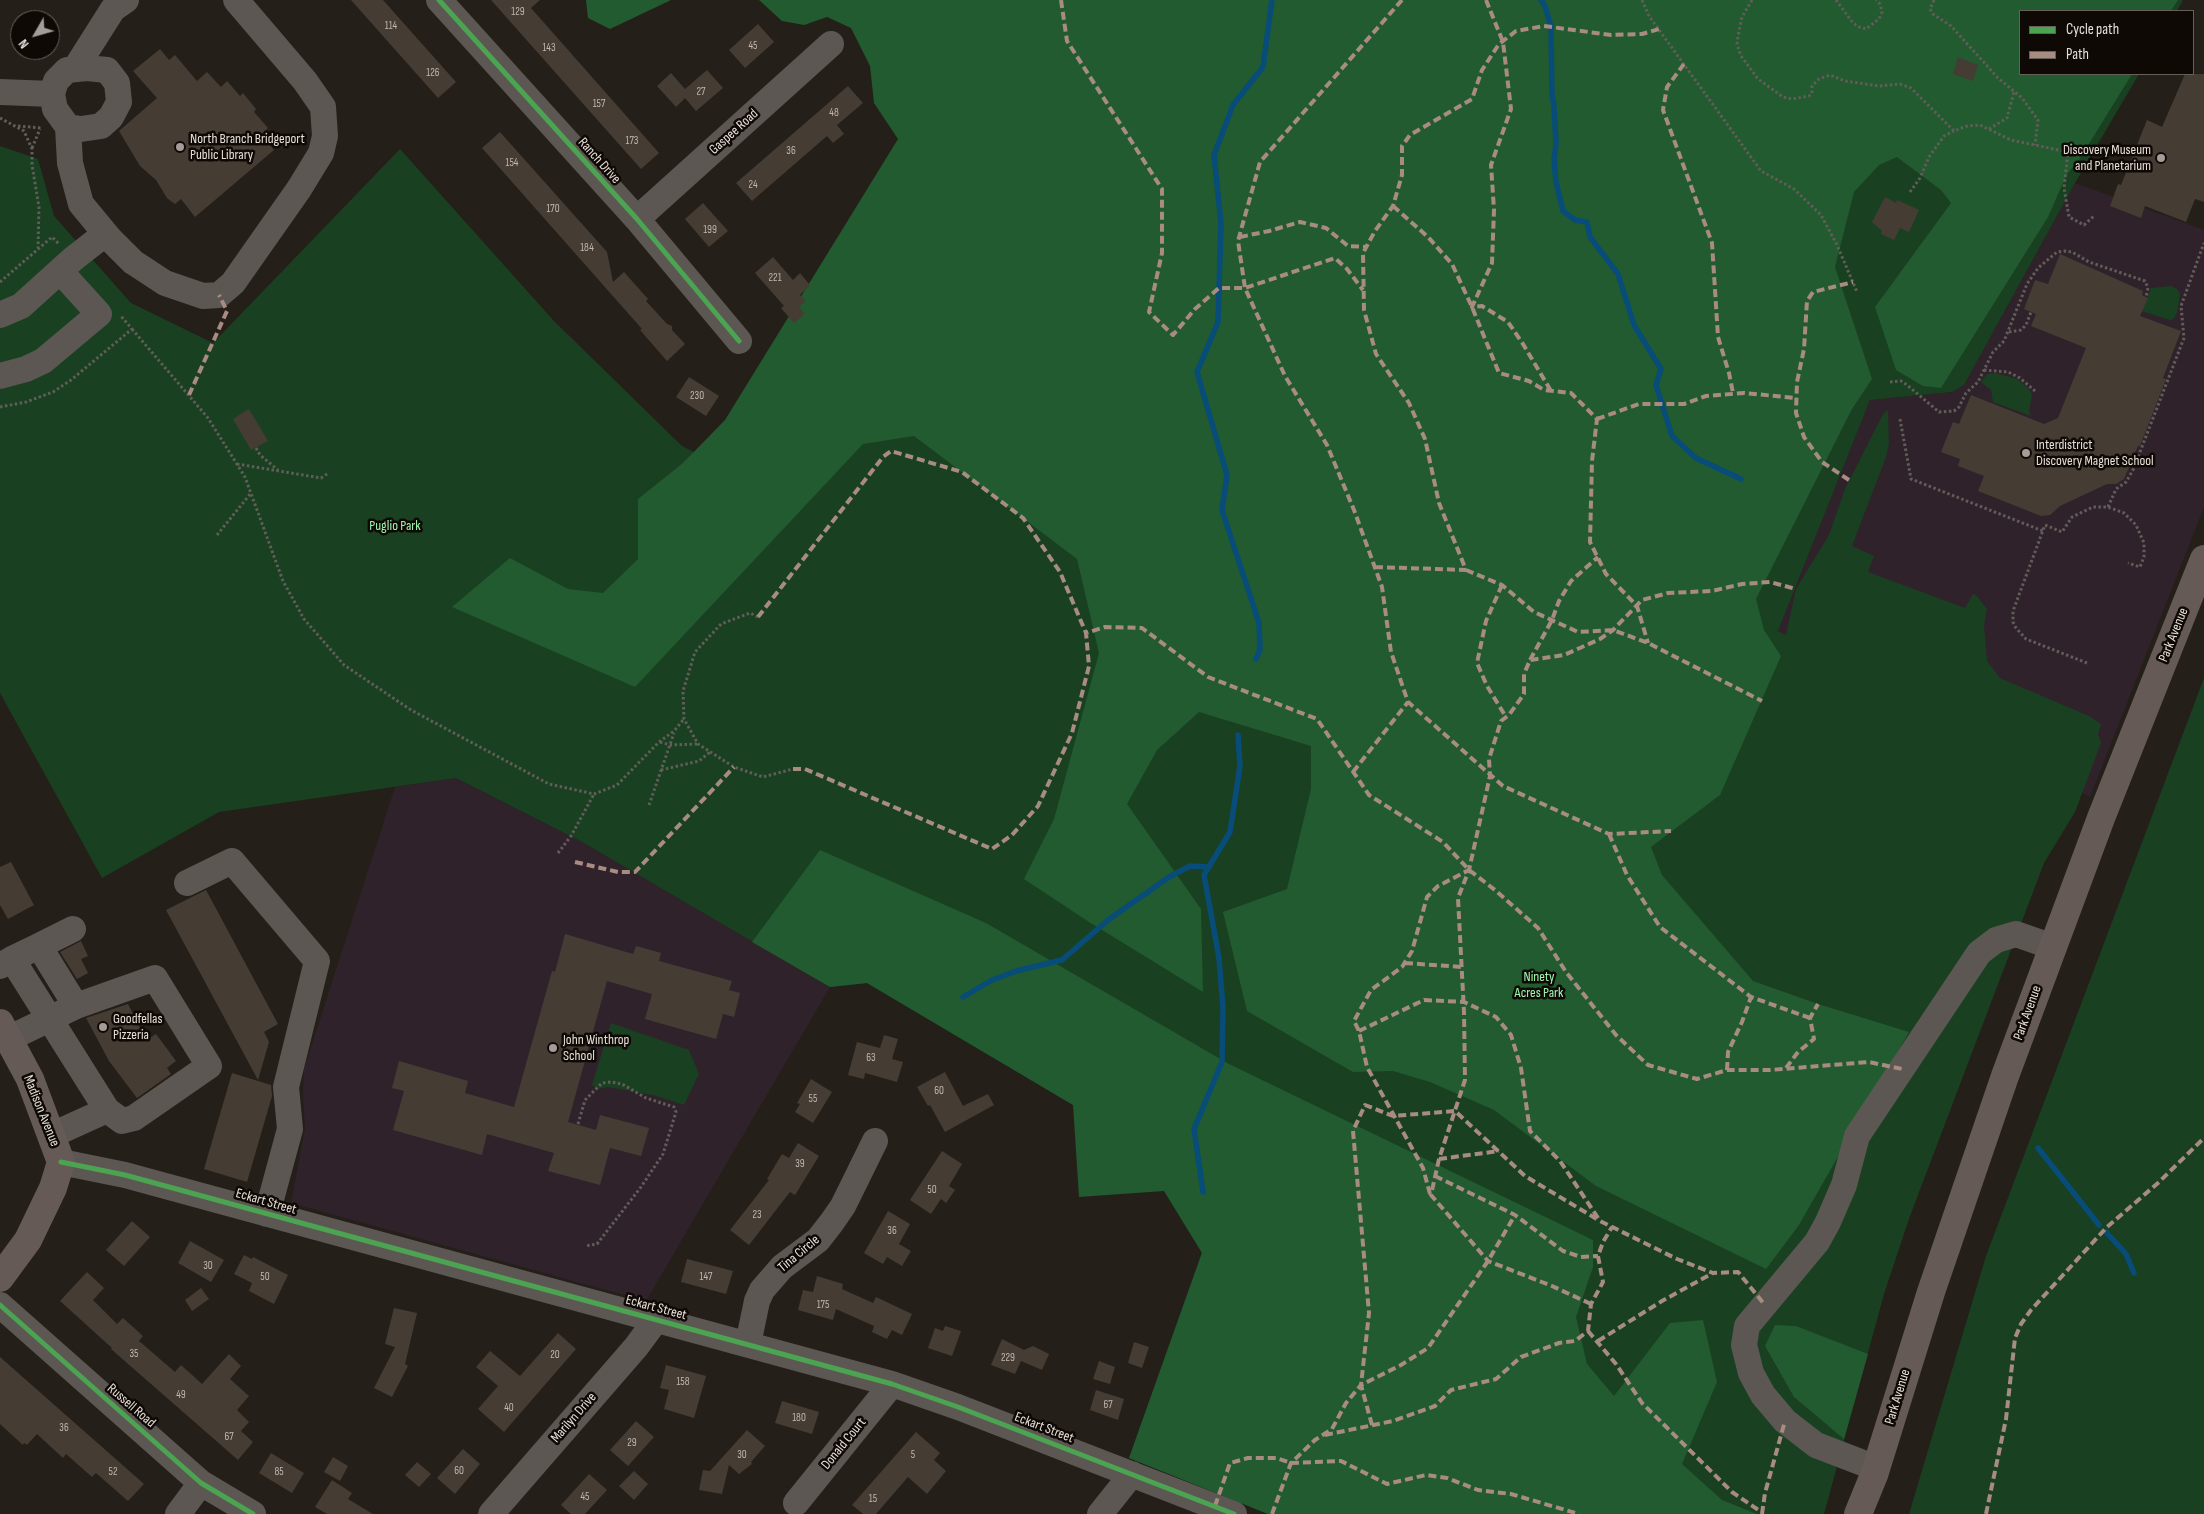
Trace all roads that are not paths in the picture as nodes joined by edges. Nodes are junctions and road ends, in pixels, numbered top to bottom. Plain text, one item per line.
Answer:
1 (126, 0) edge
2 (236, 0) edge
3 (439, 0) edge
4 (831, 44) dead end
5 (76, 69) junction
6 (0, 92) edge
7 (52, 94) junction
8 (68, 127) junction
9 (636, 219) junction
10 (105, 234) junction
11 (60, 271) junction
12 (0, 315) edge
13 (739, 341) dead end
14 (0, 376) edge
15 (2204, 560) edge
16 (187, 883) dead end
17 (73, 929) dead end
18 (39, 946) junction
19 (2053, 947) junction
20 (6, 963) edge
21 (76, 1006) junction
22 (51, 1019) junction
23 (4, 1031) edge
24 (107, 1110) junction
25 (52, 1135) junction
26 (875, 1141) dead end
27 (61, 1162) junction
28 (266, 1214) junction
29 (0, 1278) edge
30 (0, 1305) edge
31 (656, 1320) junction
32 (748, 1344) junction
33 (892, 1384) junction
34 (1875, 1472) junction
35 (1132, 1474) junction
36 (201, 1483) junction
37 (796, 1504) dead end
38 (178, 1514) edge
39 (253, 1514) edge
40 (491, 1514) edge
41 (1100, 1514) edge
42 (1234, 1514) edge
43 (1858, 1514) edge
44 (1867, 1514) edge

1 - 5 street
2 - 10 street
3 - 9 street, Ranch Drive
4 - 9 street, Gaspee Road
5 - 7 street
5 - 8 street
6 - 7 street
7 - 8 street
8 - 10 street
9 - 13 street, Ranch Drive
10 - 11 street
11 - 12 street
11 - 14 street
15 - 19 main road, Park Avenue
16 - 28 street
17 - 18 street
18 - 20 street
18 - 21 street
19 - 34 main road, Park Avenue
19 - 34 street
20 - 22 street
21 - 22 street
21 - 24 street
22 - 23 street
22 - 24 street
23 - 25 main road, Madison Avenue
24 - 25 street
25 - 27 main road, Madison Avenue
26 - 32 street, Tina Circle
27 - 28 street, Eckart Street
27 - 29 main road, Madison Avenue
28 - 31 street, Eckart Street
30 - 36 street, Russell Road
31 - 32 street, Eckart Street
31 - 40 street, Marilyn Drive
32 - 33 street, Eckart Street
33 - 35 street, Eckart Street
33 - 37 street, Donald Court
34 - 43 main road, Park Avenue
34 - 44 main road, Park Avenue
35 - 41 street
35 - 42 street, Eckart Street
36 - 38 street
36 - 39 street, Russell Road

